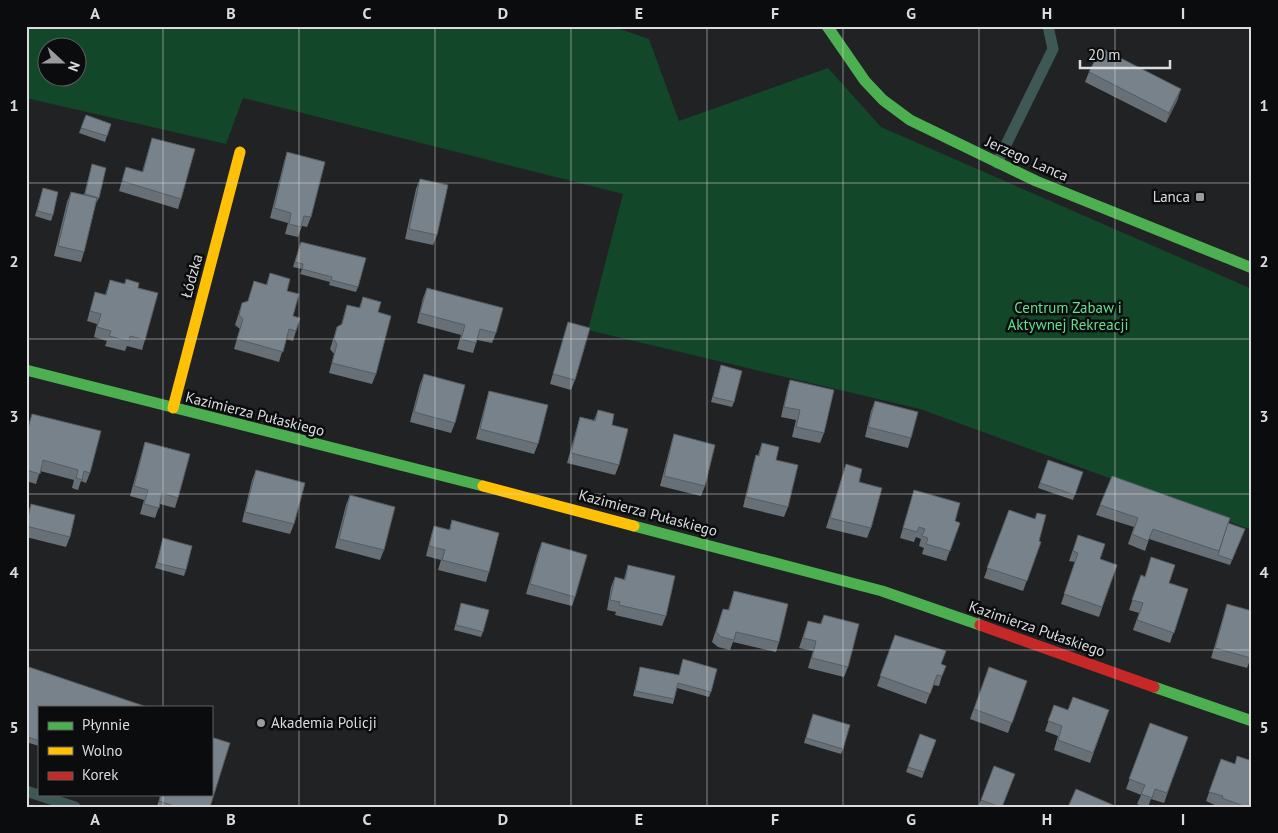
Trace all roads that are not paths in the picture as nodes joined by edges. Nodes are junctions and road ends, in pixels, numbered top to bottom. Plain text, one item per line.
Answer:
1 (827, 26) edge
2 (1048, 26) edge
3 (240, 152) dead end
4 (997, 163) junction
5 (1252, 268) edge
6 (26, 370) edge
7 (173, 408) junction
8 (1252, 721) edge
9 (26, 791) edge
10 (38, 795) edge
11 (41, 796) edge
12 (75, 807) edge

1 - 4 street, Jerzego Lanca
2 - 4 lane
3 - 7 street, Łódzka
4 - 5 street, Jerzego Lanca
6 - 7 street, Kazimierza Pułaskiego
7 - 8 street, Kazimierza Pułaskiego
9 - 10 lane
11 - 12 lane

